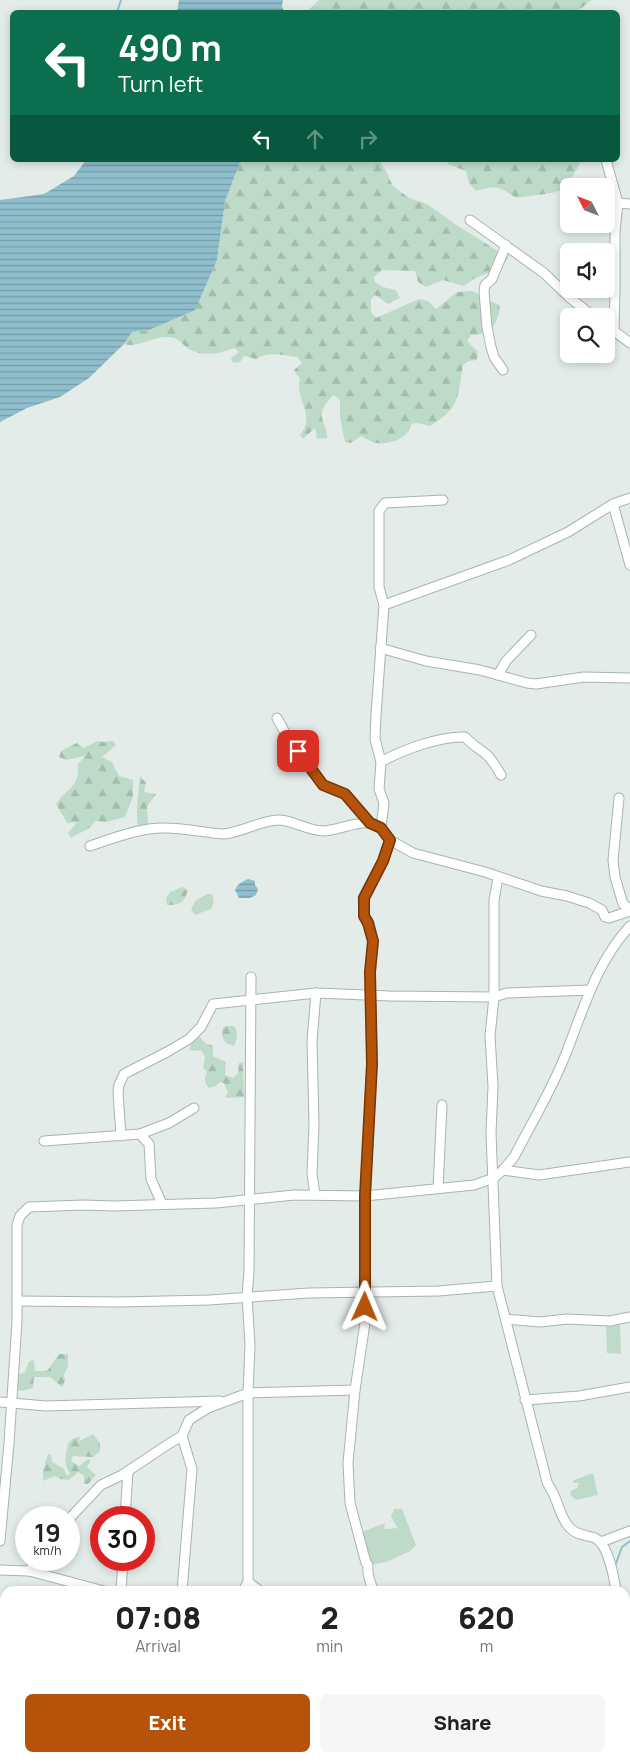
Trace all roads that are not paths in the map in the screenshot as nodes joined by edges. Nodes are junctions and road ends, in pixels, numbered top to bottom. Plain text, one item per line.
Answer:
1 (607, 162) edge
2 (618, 203) junction
3 (630, 204) edge
4 (470, 220) dead end
5 (506, 245) junction
6 (583, 308) edge
7 (612, 308) edge
8 (615, 331) edge
9 (630, 343) edge
10 (504, 370) dead end
11 (630, 498) edge
12 (443, 500) dead end
13 (613, 504) junction
14 (630, 565) edge
15 (384, 605) junction
16 (531, 635) dead end
17 (380, 648) junction
18 (498, 675) junction
19 (630, 678) edge
20 (276, 718) dead end
21 (381, 762) junction
22 (501, 775) dead end
23 (619, 798) dead end
24 (370, 823) junction
25 (381, 828) junction
26 (390, 840) junction
27 (90, 846) dead end
28 (498, 878) junction
29 (630, 910) edge
30 (630, 926) edge
31 (250, 977) dead end
32 (590, 990) junction
33 (316, 993) junction
34 (372, 995) junction
35 (494, 997) junction
36 (251, 1001) junction
37 (442, 1105) dead end
38 (194, 1108) dead end
39 (140, 1134) junction
40 (121, 1136) junction
41 (44, 1142) dead end
42 (630, 1162) edge
43 (503, 1170) junction
44 (494, 1178) junction
45 (438, 1188) junction
46 (315, 1195) junction
47 (365, 1196) junction
48 (248, 1200) junction
49 (162, 1204) junction
50 (497, 1286) junction
51 (366, 1292) junction
52 (247, 1296) junction
53 (17, 1301) junction
54 (630, 1316) edge
55 (506, 1320) junction
56 (630, 1387) edge
57 (355, 1390) junction
58 (248, 1393) junction
59 (526, 1400) junction
60 (0, 1402) edge
61 (223, 1402) junction
62 (11, 1403) junction
63 (182, 1436) junction
64 (128, 1471) junction
65 (126, 1506) edge
66 (80, 1507) edge
67 (2, 1511) edge
68 (630, 1531) edge
69 (0, 1541) edge
70 (601, 1542) junction
71 (0, 1570) edge
72 (15, 1571) edge
73 (29, 1571) edge
74 (122, 1571) edge
75 (248, 1582) junction
76 (85, 1586) edge
77 (121, 1586) edge
78 (182, 1586) edge
79 (246, 1586) edge
80 (253, 1586) edge
81 (371, 1586) edge
82 (615, 1586) edge

1 - 2 street
2 - 3 street
2 - 7 street
4 - 5 street
5 - 6 street
5 - 10 street
8 - 9 street
11 - 13 street
12 - 15 street
13 - 14 street
13 - 15 street
15 - 17 street
16 - 18 street
17 - 18 street
17 - 21 street
18 - 19 street
20 - 24 street
21 - 22 street
21 - 25 street
23 - 29 street
24 - 25 street
24 - 27 street
25 - 26 street
26 - 28 street
26 - 34 street
28 - 29 street
28 - 35 street
30 - 32 street
31 - 36 street
32 - 35 street
32 - 43 street
33 - 34 street
33 - 36 street
33 - 46 street
34 - 35 street
34 - 47 street
35 - 44 street
36 - 40 street
36 - 48 street
37 - 45 street
38 - 39 street
39 - 40 street
39 - 49 street
40 - 41 street
42 - 43 street
43 - 44 street
44 - 45 street
44 - 50 street
45 - 47 street
46 - 47 street
46 - 48 street
47 - 51 street
48 - 49 street
48 - 52 street
49 - 53 street
50 - 51 street
50 - 55 street
51 - 52 street
51 - 57 street
52 - 53 street
52 - 58 street
53 - 62 street
54 - 55 street
55 - 59 street
56 - 59 street
57 - 58 street
57 - 81 street
58 - 61 street
58 - 75 street
59 - 70 street
60 - 62 street
61 - 62 street
61 - 63 street
62 - 67 street
63 - 64 street
63 - 78 street
64 - 65 street
64 - 66 street
67 - 69 street
68 - 70 street
70 - 82 street
71 - 72 street
73 - 76 street
74 - 77 street
75 - 79 street
75 - 80 street

